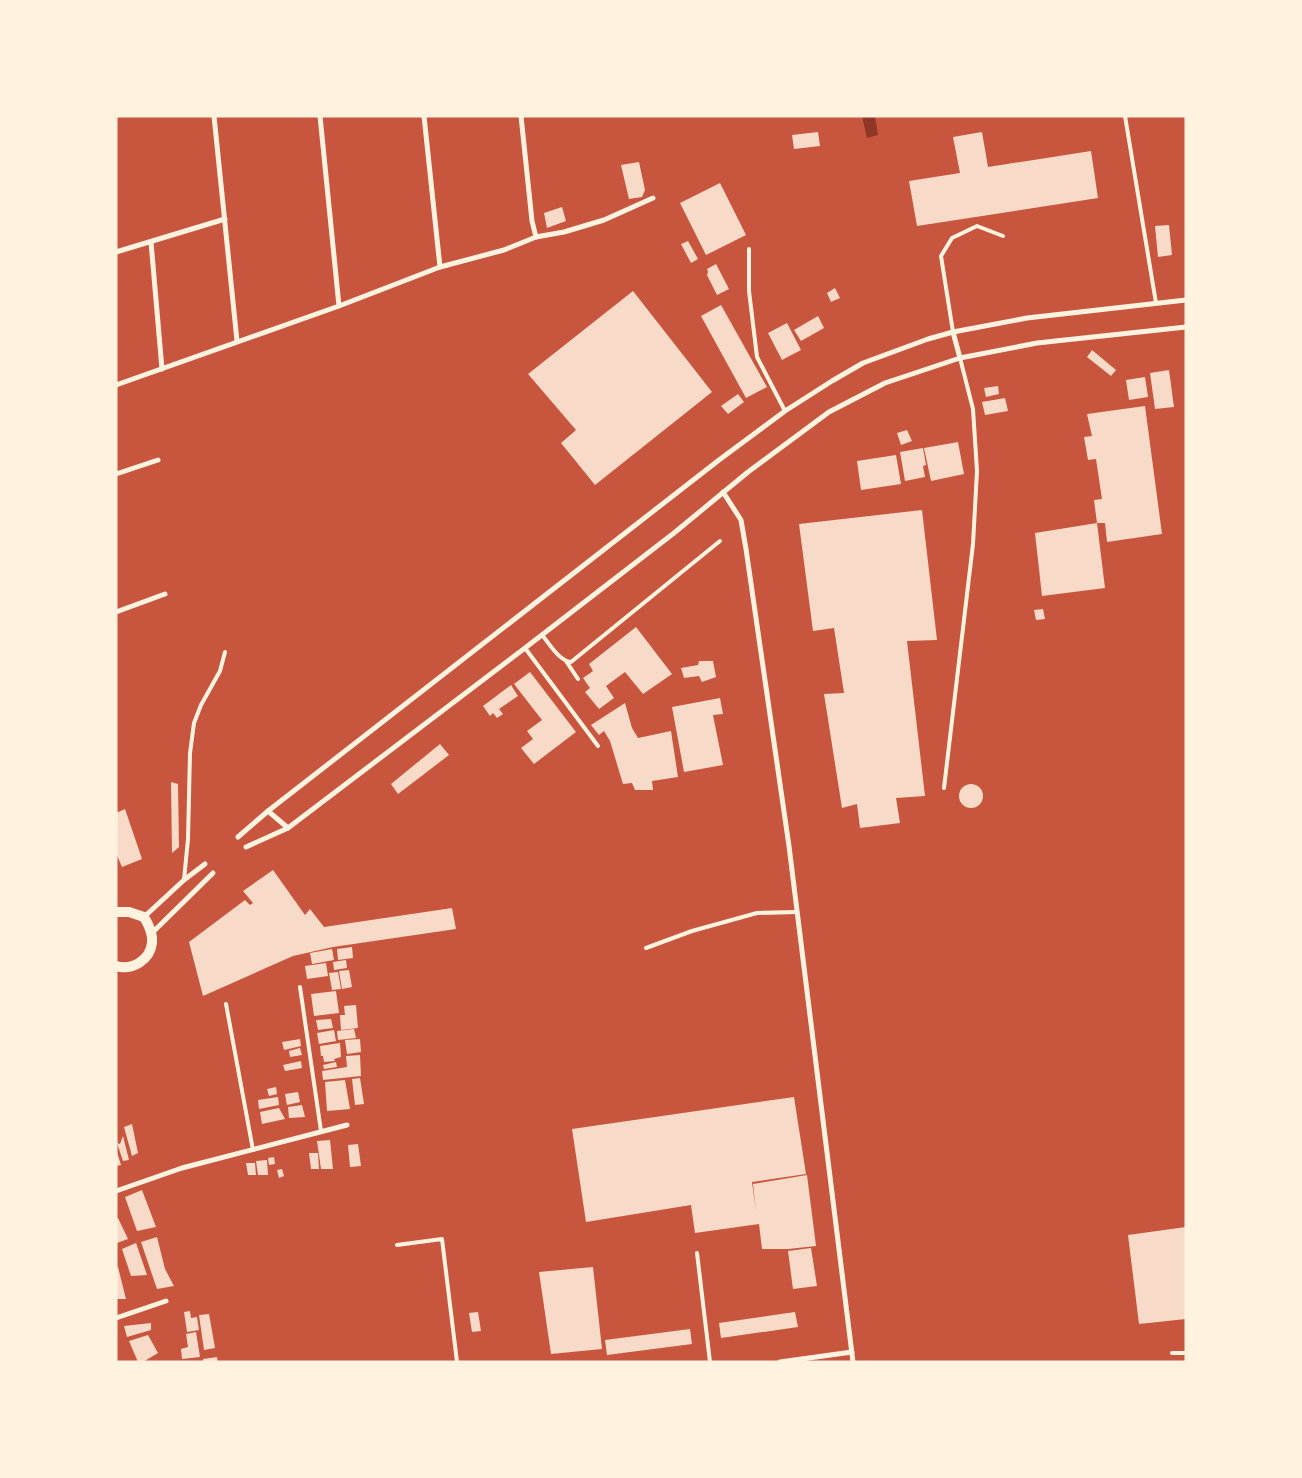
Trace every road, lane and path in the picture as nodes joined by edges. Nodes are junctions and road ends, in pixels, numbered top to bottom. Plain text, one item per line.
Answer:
1 (214, 116) edge
2 (320, 116) edge
3 (424, 116) edge
4 (521, 116) edge
5 (1125, 116) edge
6 (653, 198) dead end
7 (225, 219) junction
8 (1003, 236) dead end
9 (536, 237) junction
10 (150, 242) junction
11 (749, 249) dead end
12 (116, 252) edge
13 (440, 267) junction
14 (1186, 300) edge
15 (1156, 303) junction
16 (339, 306) junction
17 (1186, 327) edge
18 (952, 332) junction
19 (237, 341) junction
20 (960, 358) junction
21 (162, 369) junction
22 (116, 385) edge
23 (785, 411) junction
24 (158, 460) dead end
25 (116, 474) edge
26 (723, 492) junction
27 (720, 541) dead end
28 (165, 594) dead end
29 (116, 612) edge
30 (542, 635) junction
31 (525, 648) junction
32 (225, 652) dead end
33 (566, 661) junction
34 (578, 679) dead end
35 (598, 746) dead end
36 (944, 788) dead end
37 (268, 811) junction
38 (288, 828) junction
39 (238, 837) dead end
40 (246, 847) dead end
41 (205, 864) dead end
42 (213, 873) dead end
43 (184, 880) junction
44 (116, 912) edge
45 (797, 912) junction
46 (144, 916) junction
47 (152, 934) junction
48 (646, 948) dead end
49 (116, 966) edge
50 (300, 987) dead end
51 (226, 1004) dead end
52 (346, 1125) dead end
53 (321, 1132) junction
54 (253, 1150) junction
55 (116, 1191) edge
56 (396, 1245) dead end
57 (697, 1253) dead end
58 (166, 1301) dead end
59 (116, 1318) edge
60 (852, 1352) junction
61 (1186, 1352) edge
62 (1172, 1353) dead end
63 (457, 1362) edge
64 (710, 1362) edge
65 (780, 1362) edge
66 (853, 1362) edge

1 - 7 street
2 - 16 street
3 - 13 street
4 - 9 street
5 - 15 lane
6 - 9 street
7 - 10 street
7 - 19 street
8 - 18 lane
9 - 13 street
10 - 12 street
10 - 21 street
11 - 23 lane
13 - 16 street
14 - 15 street
15 - 18 street
16 - 19 street
17 - 20 street
18 - 20 street
18 - 23 street
19 - 21 street
20 - 26 street
20 - 36 lane
21 - 22 street
23 - 37 street
24 - 25 street
26 - 30 street
26 - 45 street
27 - 33 lane
28 - 29 street
30 - 31 street
30 - 33 lane
31 - 35 lane
31 - 38 street
32 - 43 lane
33 - 34 lane
37 - 38 street
37 - 39 street
38 - 40 street
41 - 43 street
42 - 47 street
43 - 46 street
44 - 46 main road
45 - 48 lane
45 - 60 street
46 - 47 main road
47 - 49 main road
50 - 53 lane
51 - 54 lane
52 - 53 street
53 - 54 street
54 - 55 street
56 - 63 lane
57 - 64 lane
58 - 59 street
60 - 65 street
60 - 66 street
61 - 62 lane

